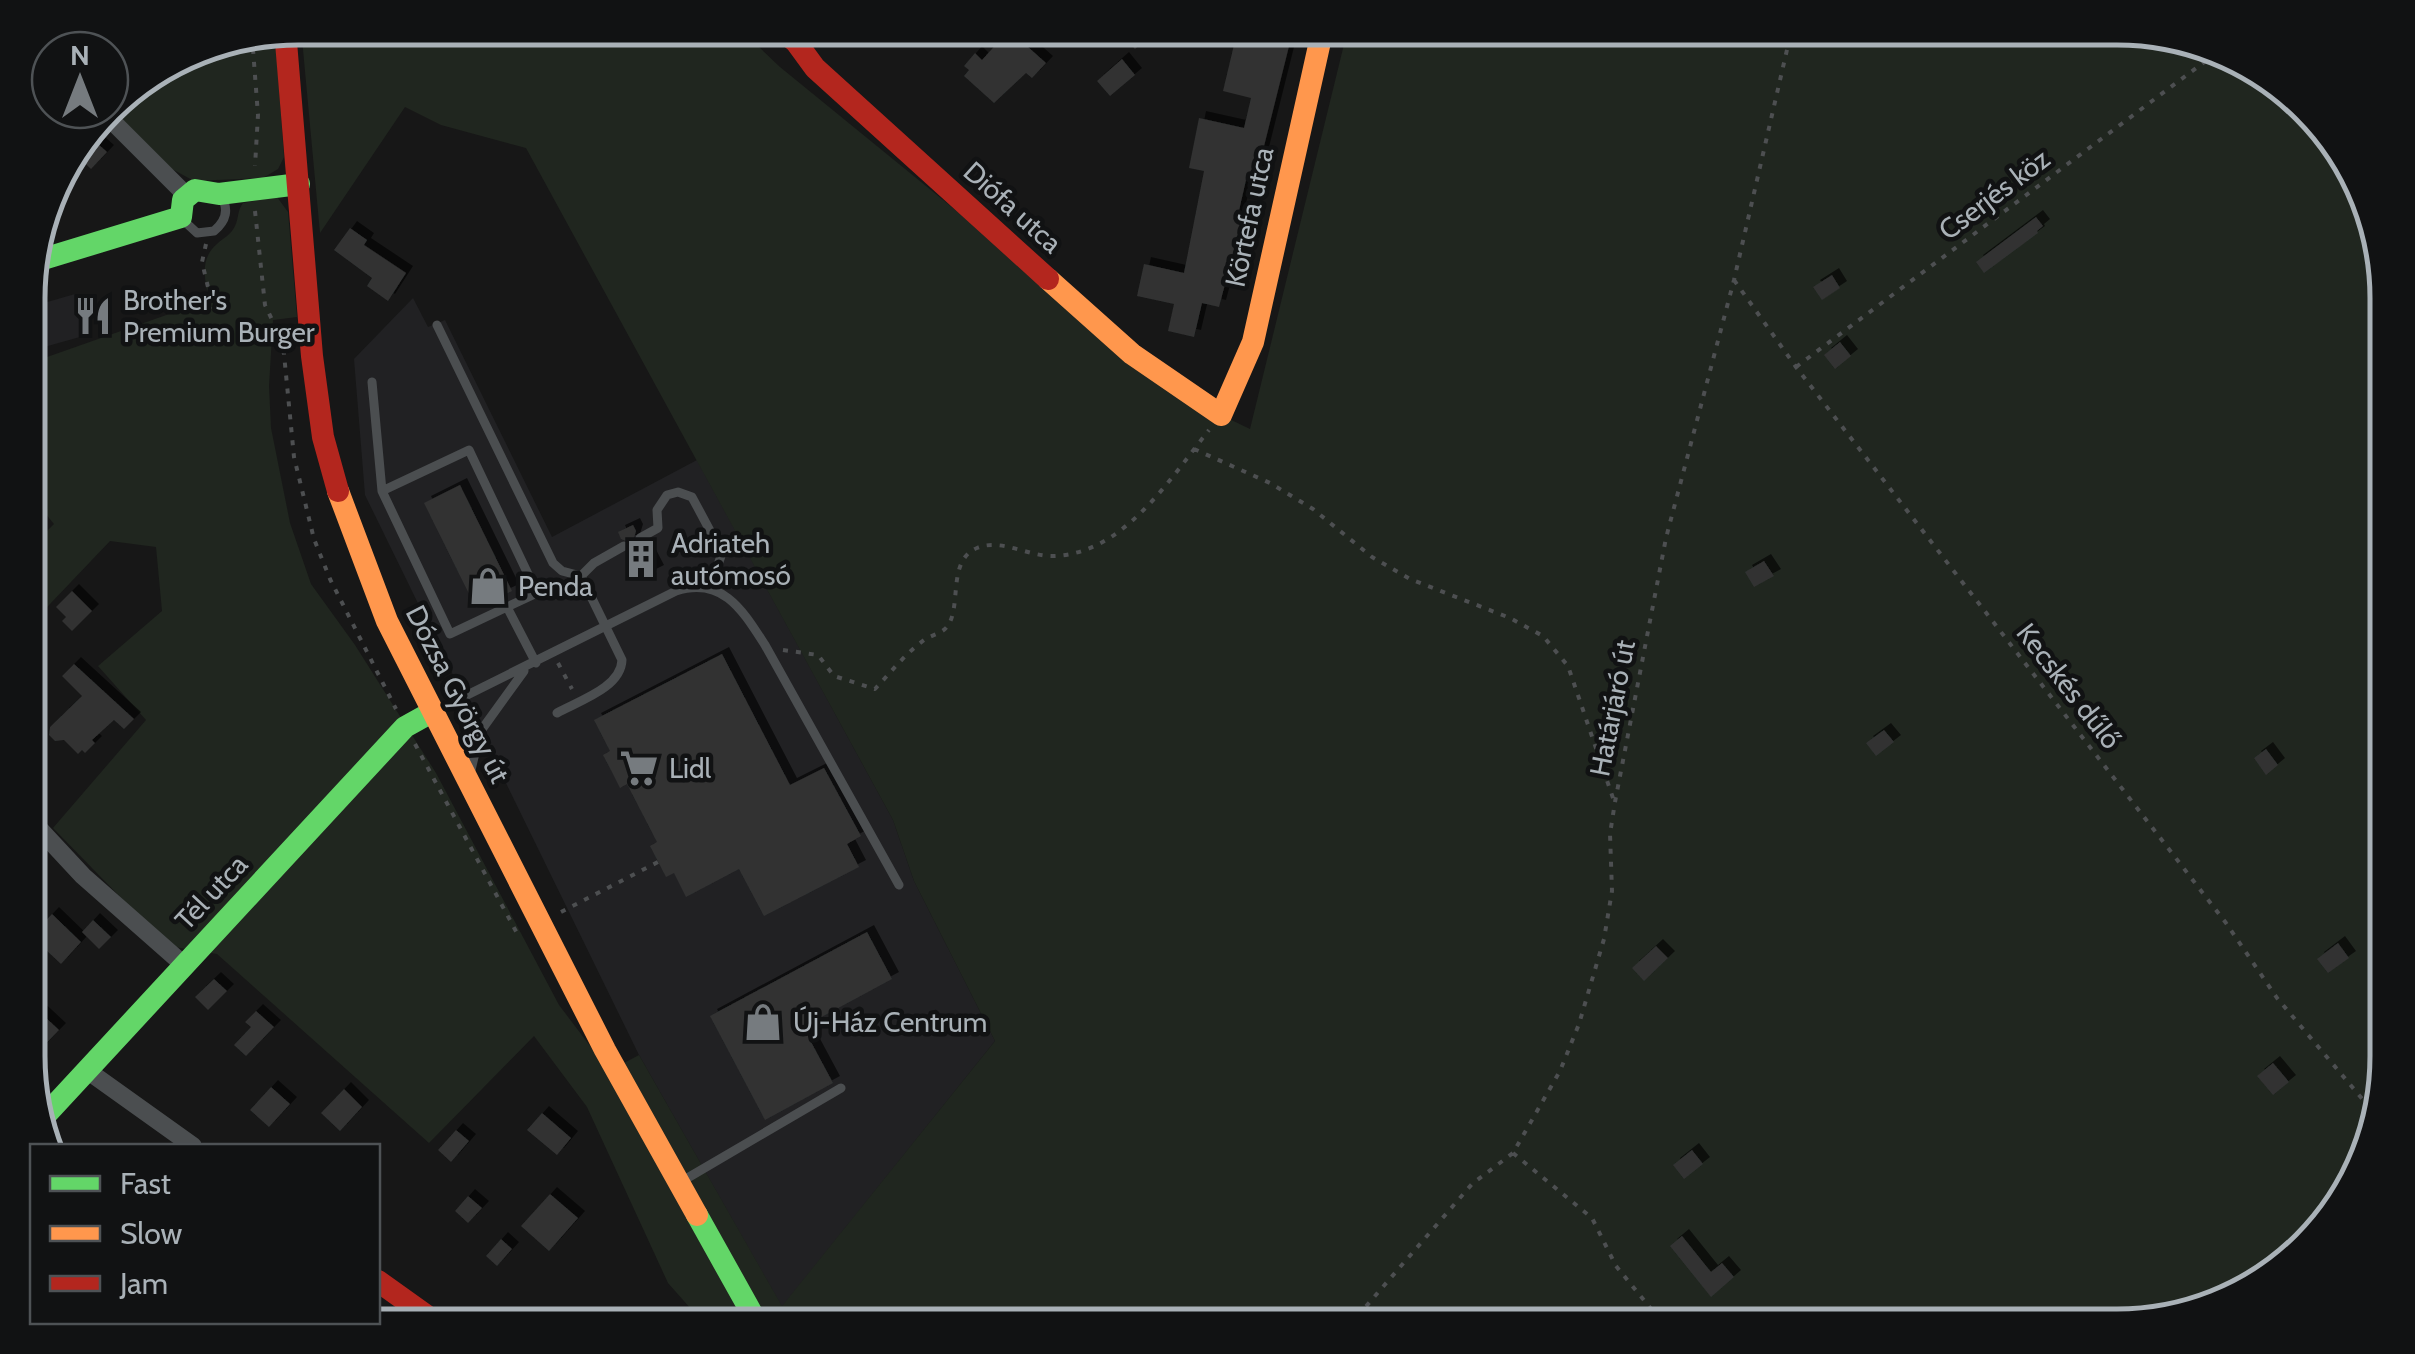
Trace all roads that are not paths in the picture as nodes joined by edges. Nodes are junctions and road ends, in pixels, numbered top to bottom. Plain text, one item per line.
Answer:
1 (1319, 45) edge
2 (287, 46) edge
3 (796, 46) edge
4 (119, 130) edge
5 (299, 184) junction
6 (219, 194) junction
7 (184, 206) junction
8 (49, 256) edge
9 (436, 325) dead end
10 (372, 382) dead end
11 (1222, 415) joint
12 (382, 491) junction
13 (640, 538) dead end
14 (624, 546) dead end
15 (581, 576) junction
16 (710, 588) junction
17 (508, 607) junction
18 (606, 628) junction
19 (531, 665) junction
20 (432, 712) junction
21 (557, 713) dead end
22 (469, 782) junction
23 (45, 835) edge
24 (899, 885) dead end
25 (184, 965) junction
26 (88, 1070) junction
27 (841, 1088) dead end
28 (51, 1109) edge
29 (189, 1144) edge
30 (681, 1182) junction
31 (380, 1282) edge
32 (417, 1309) edge
33 (749, 1309) edge

1 - 11 street, Körtefa utca
2 - 5 street, Dózsa György út
3 - 11 street, Diófa utca
4 - 7 street
5 - 6 street
5 - 20 street, Dózsa György út
6 - 7 street
6 - 7 lane
7 - 8 street
9 - 15 lane
10 - 12 lane
12 - 17 lane
12 - 17 lane
13 - 16 lane
14 - 15 lane
15 - 18 lane
16 - 18 lane
16 - 24 lane
17 - 19 lane
18 - 19 lane
18 - 21 lane
19 - 20 lane
19 - 22 lane
20 - 22 street, Dózsa György út
20 - 25 street, Tél utca
22 - 30 street, Dózsa György út
23 - 25 street
25 - 26 street, Tél utca
26 - 28 street, Tél utca
26 - 29 street
27 - 30 lane
30 - 33 street, Dózsa György út
31 - 32 street

